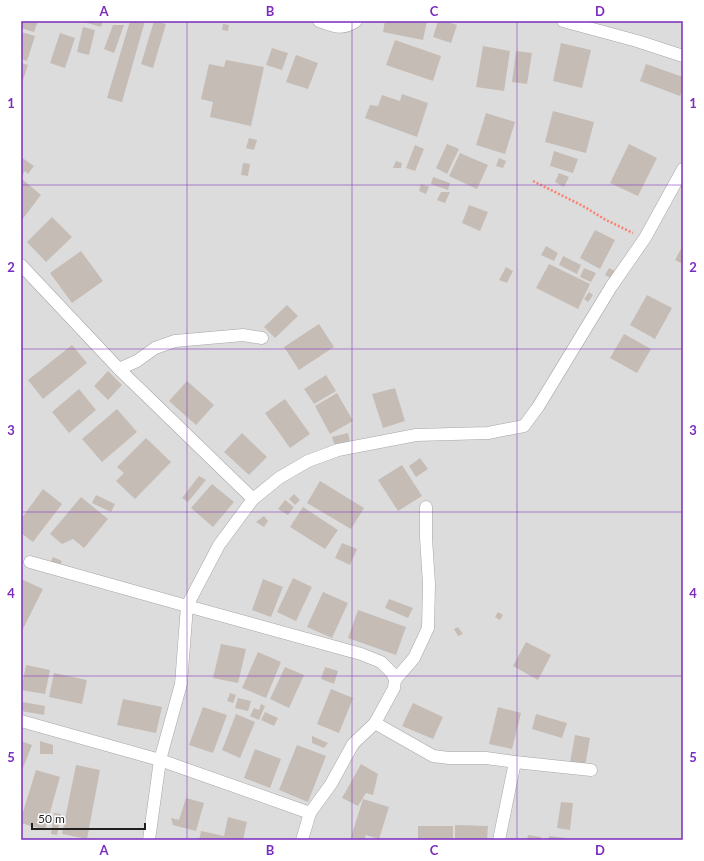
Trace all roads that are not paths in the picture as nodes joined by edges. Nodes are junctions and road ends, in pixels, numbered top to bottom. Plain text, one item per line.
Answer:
1 (319, 21) edge
2 (356, 21) edge
3 (563, 21) edge
4 (683, 56) edge
5 (683, 169) edge
6 (21, 264) edge
7 (262, 338) dead end
8 (120, 369) junction
9 (253, 499) junction
10 (426, 507) dead end
11 (30, 562) dead end
12 (187, 606) junction
13 (395, 680) junction
14 (21, 721) edge
15 (375, 723) junction
16 (160, 760) junction
17 (515, 762) junction
18 (591, 770) dead end
19 (310, 813) junction
20 (149, 840) edge
21 (302, 840) edge
22 (499, 840) edge

1 - 2 street
3 - 4 street
5 - 9 street
6 - 8 street
7 - 8 street
8 - 9 street
9 - 12 street
10 - 13 street
11 - 12 street
12 - 13 street
12 - 16 street
13 - 15 street
14 - 16 street
15 - 17 street
15 - 19 street
16 - 19 street
16 - 20 street
17 - 18 street
17 - 22 street
19 - 21 street

